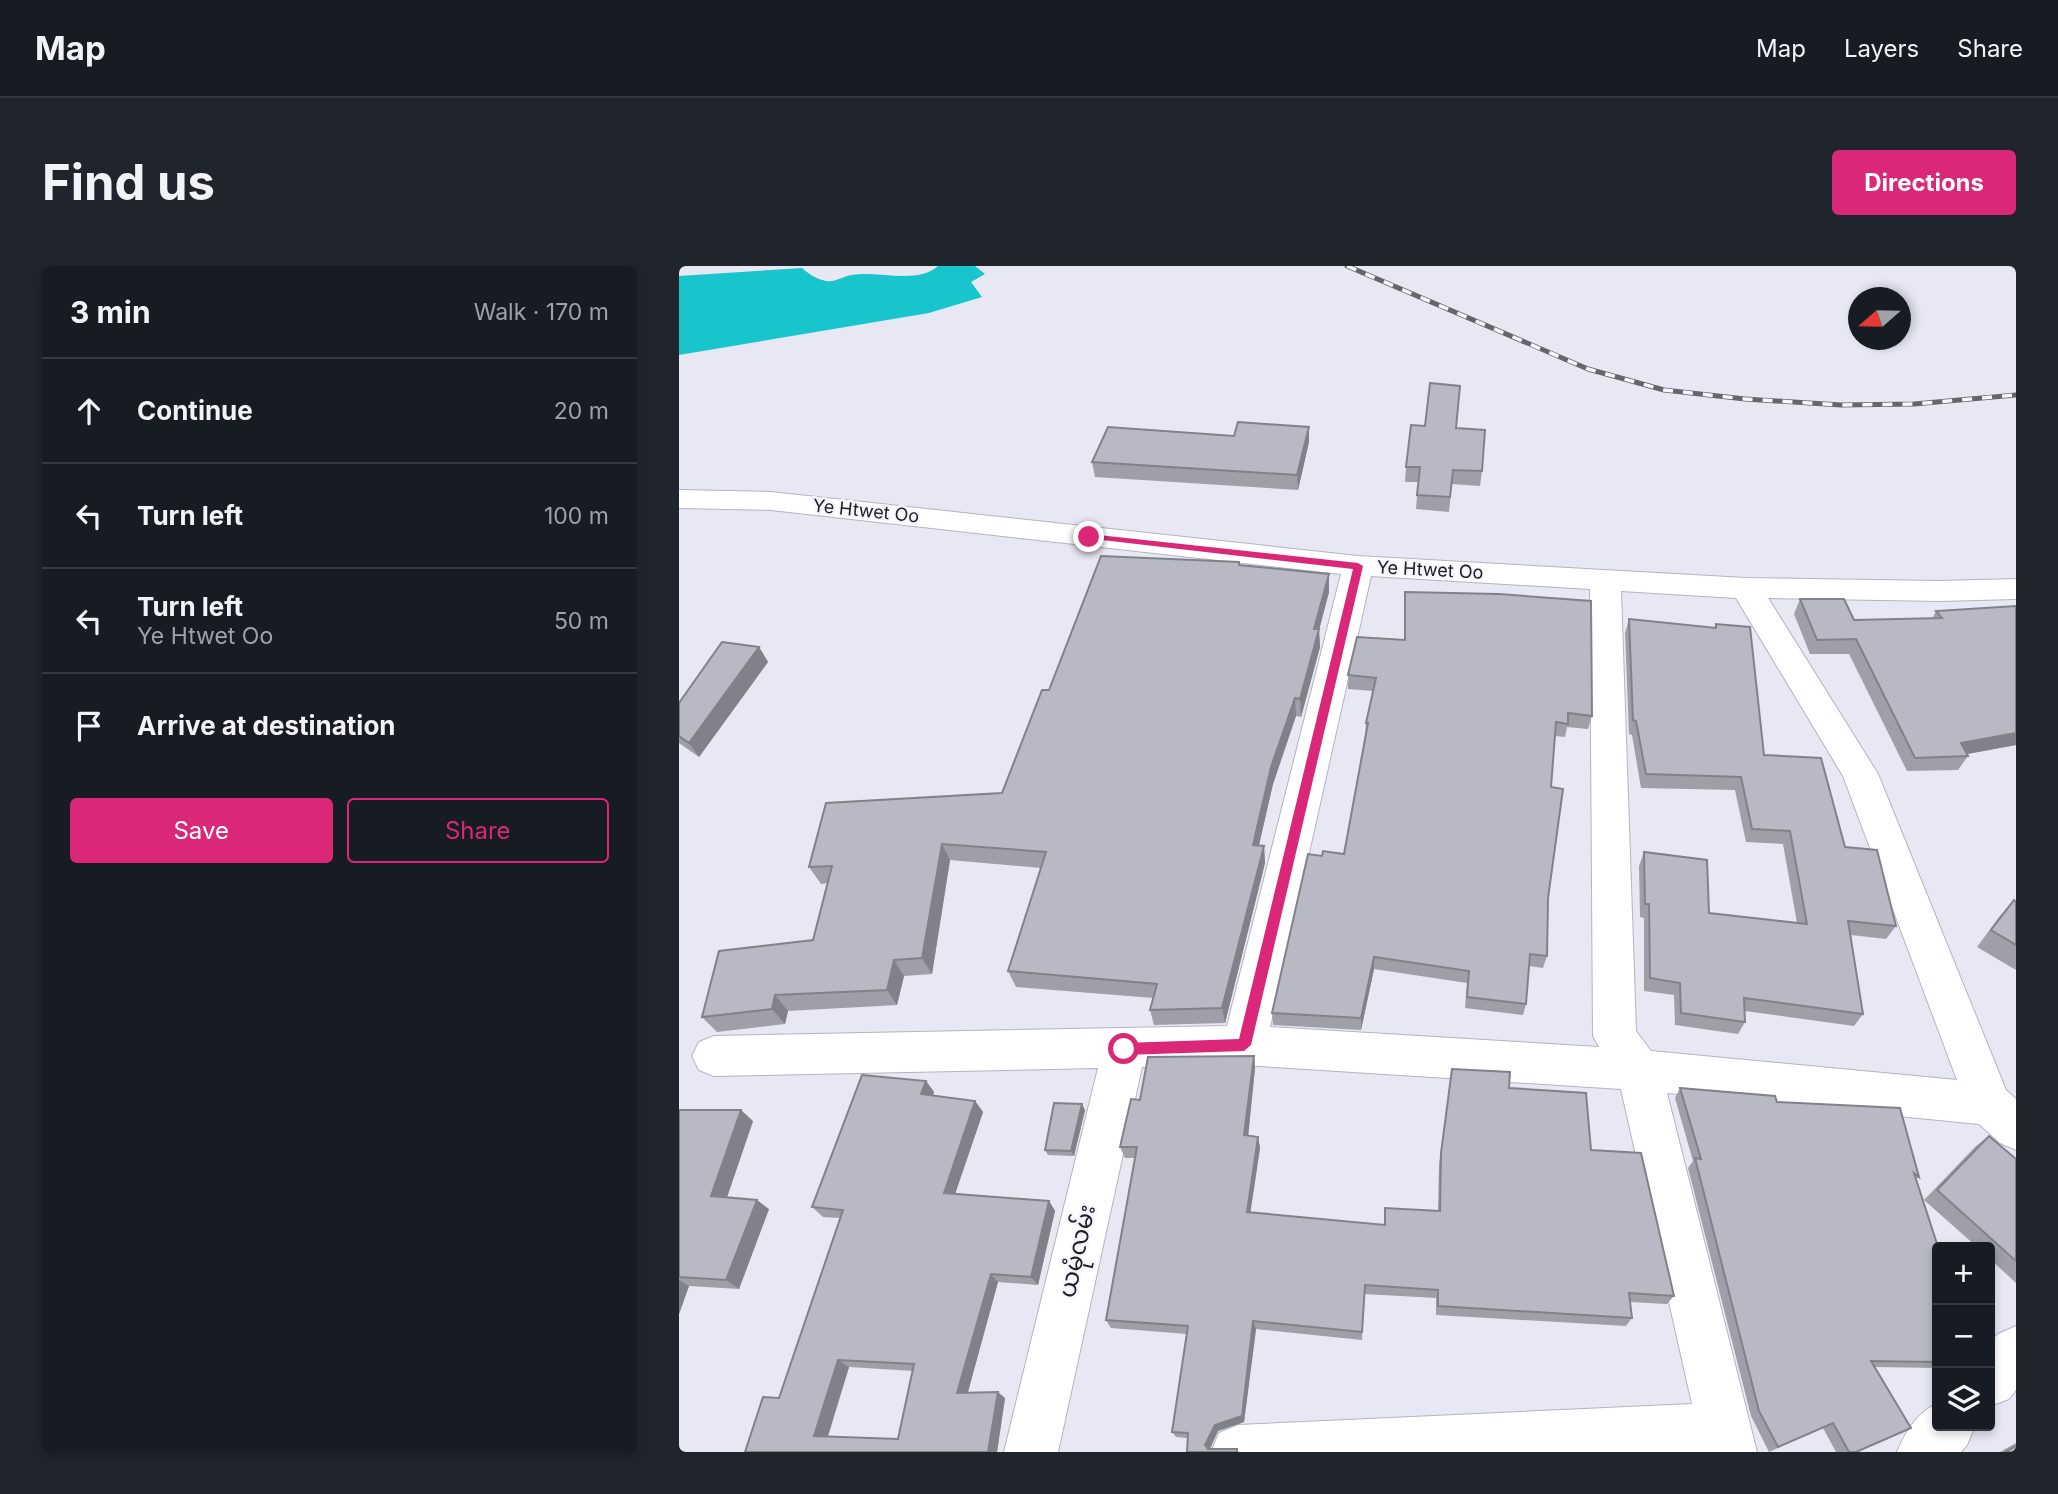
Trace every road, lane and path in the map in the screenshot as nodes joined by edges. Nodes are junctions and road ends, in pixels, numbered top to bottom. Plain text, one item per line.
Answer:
1 (679, 499) edge
2 (1358, 566) junction
3 (1605, 580) junction
4 (1746, 588) junction
5 (2016, 589) edge
6 (1244, 1045) junction
7 (1124, 1049) junction
8 (714, 1056) dead end
9 (1639, 1070) junction
10 (2003, 1116) edge
11 (2016, 1352) edge
12 (1995, 1375) edge
13 (1943, 1431) edge
14 (1726, 1441) edge
15 (1031, 1452) edge
16 (1238, 1452) edge
17 (1924, 1452) edge

1 - 2 street, Ye Htwet Oo
2 - 3 street, Ye Htwet Oo
2 - 6 street
3 - 4 street, Ye Htwet Oo
3 - 9 street
4 - 5 street, Ye Htwet Oo
4 - 10 street
6 - 7 street
6 - 9 street
7 - 8 street
7 - 15 street, ယမုံလမ်း
9 - 10 street
9 - 14 street
11 - 12 street
13 - 17 street
14 - 16 street

